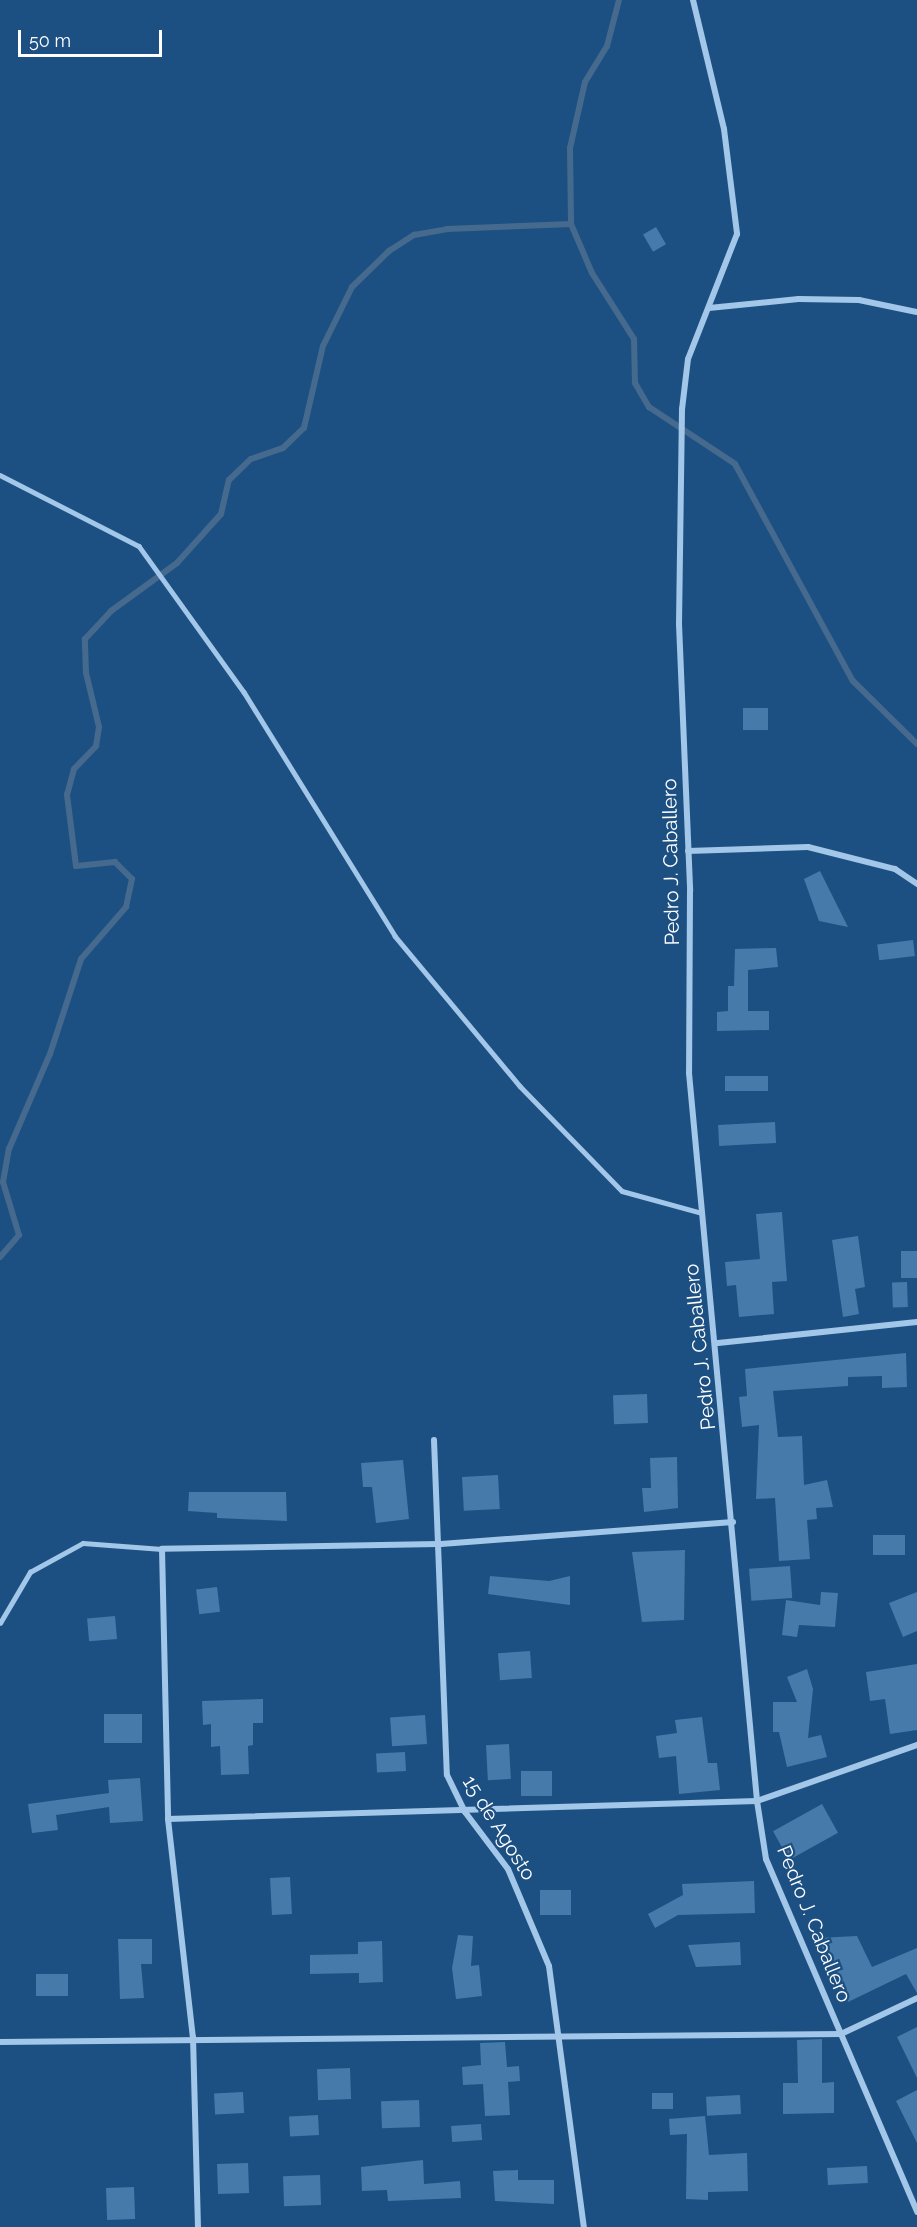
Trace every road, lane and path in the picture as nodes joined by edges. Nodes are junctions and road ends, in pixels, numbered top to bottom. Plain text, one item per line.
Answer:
1 (693, 0) edge
2 (709, 308) junction
3 (917, 312) edge
4 (0, 475) edge
5 (688, 851) junction
6 (917, 884) edge
7 (702, 1213) junction
8 (917, 1323) edge
9 (718, 1343) junction
10 (434, 1440) dead end
11 (733, 1522) junction
12 (438, 1544) junction
13 (162, 1549) junction
14 (0, 1623) edge
15 (917, 1745) edge
16 (757, 1801) junction
17 (465, 1812) junction
18 (168, 1819) junction
19 (917, 1998) edge
20 (841, 2034) junction
21 (193, 2037) junction
22 (563, 2039) junction
23 (0, 2042) edge
24 (917, 2212) edge
25 (198, 2227) edge
26 (584, 2227) edge

1 - 2 street, Pedro J. Caballero
2 - 3 street
2 - 5 street, Pedro J. Caballero
4 - 7 lane
5 - 6 street
5 - 7 street, Pedro J. Caballero
7 - 9 street, Pedro J. Caballero
8 - 9 street
9 - 11 street, Pedro J. Caballero
10 - 12 street, 15 de Agosto
11 - 12 street
11 - 16 street, Pedro J. Caballero
12 - 13 street
12 - 17 street, 15 de Agosto
13 - 14 lane
13 - 18 street
15 - 16 street
16 - 17 street
16 - 20 street, Pedro J. Caballero
17 - 18 street
17 - 22 street, 15 de Agosto
18 - 21 street
19 - 20 street
20 - 22 street
20 - 24 street, Pedro J. Caballero
21 - 22 street
21 - 23 street
21 - 25 street
22 - 26 street, 15 de Agosto

